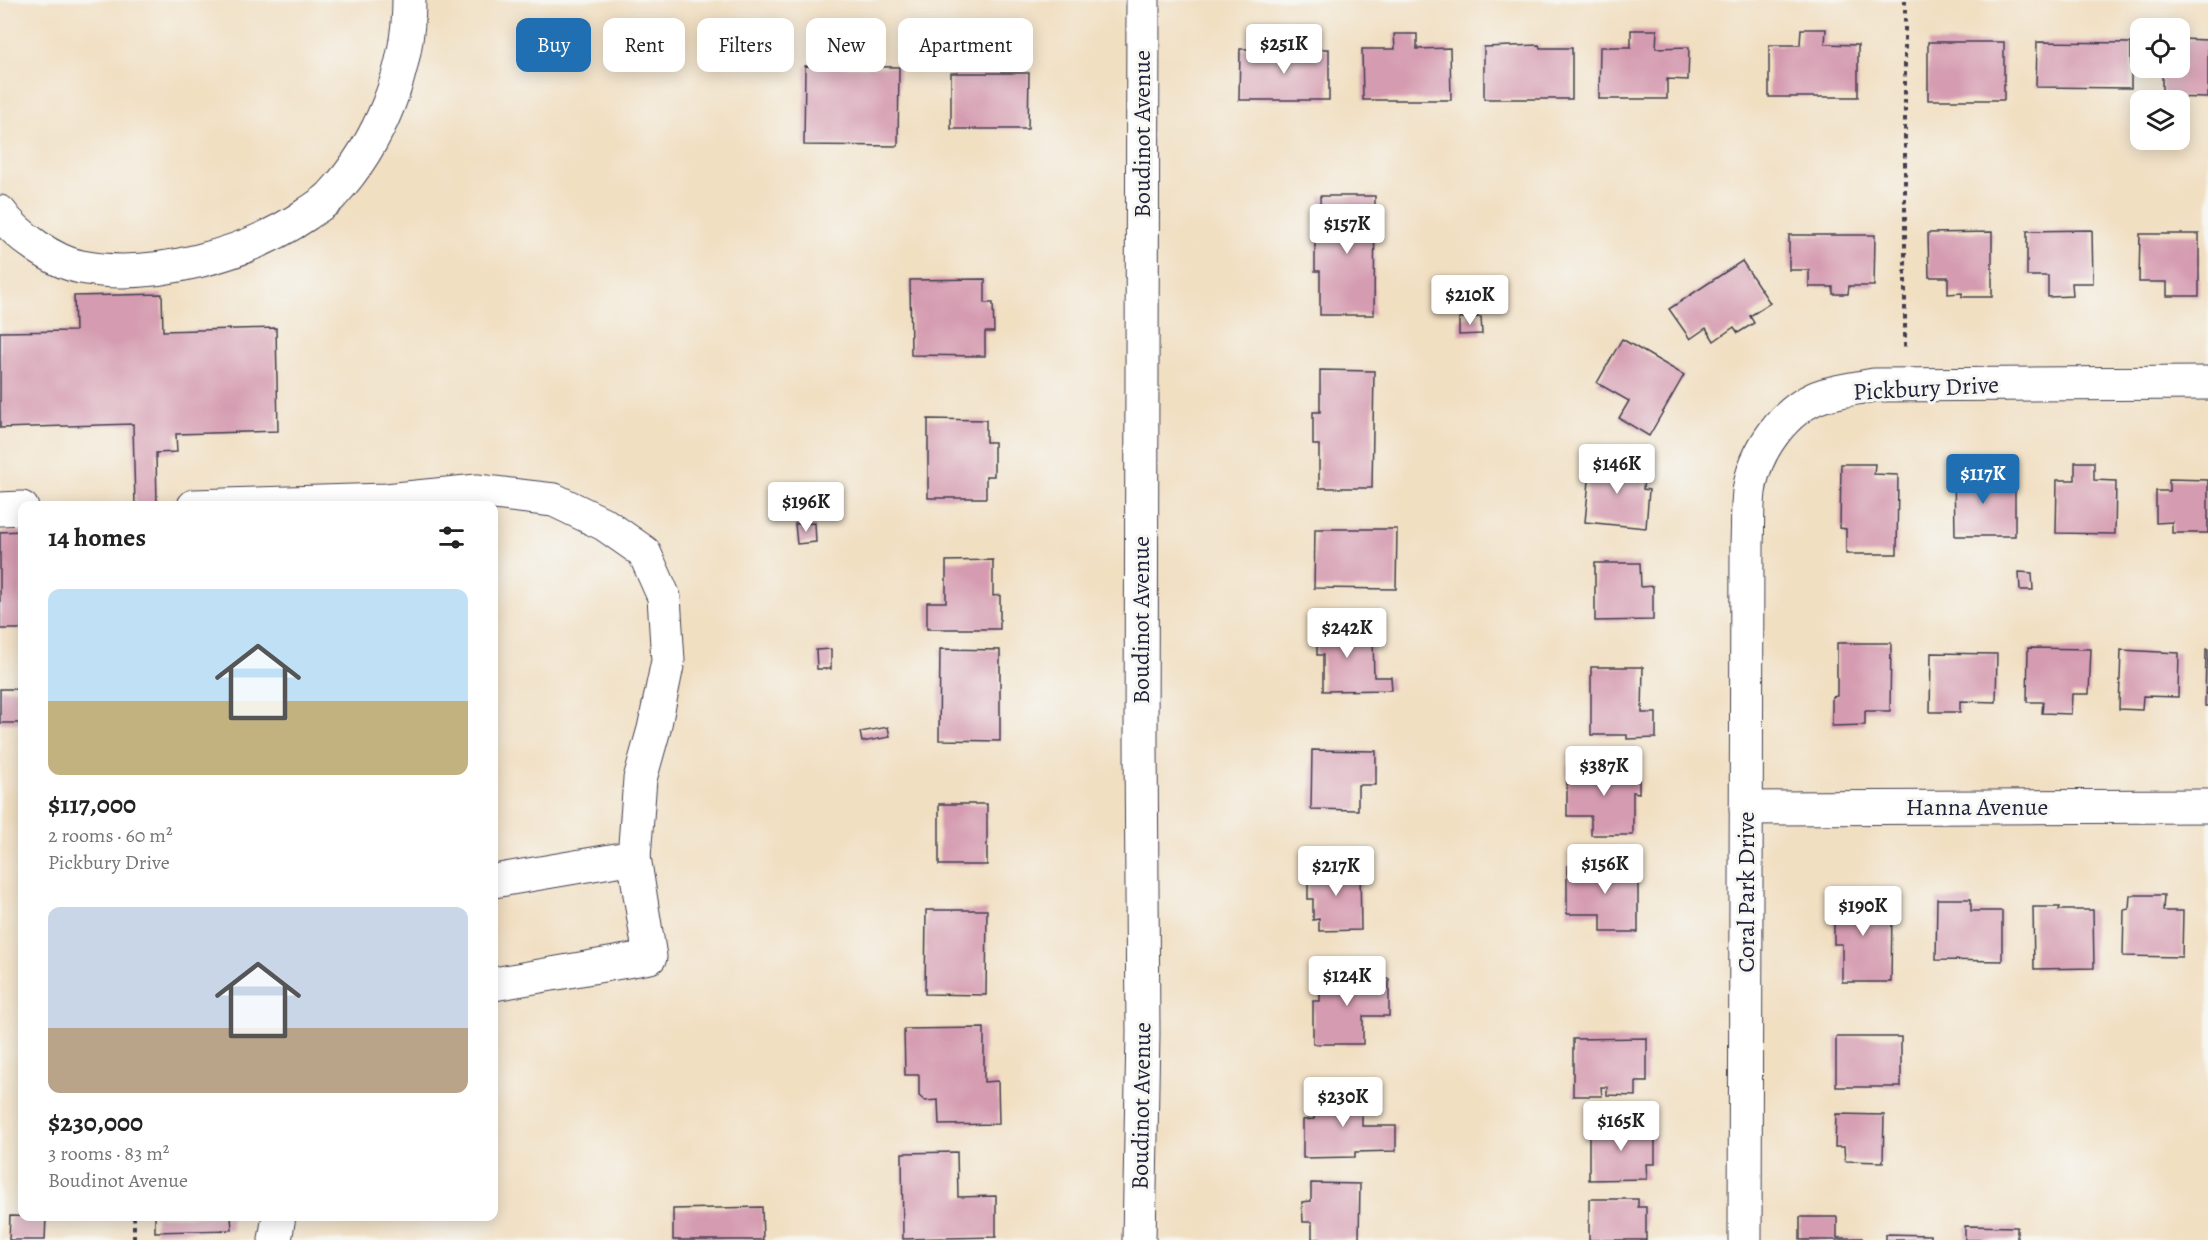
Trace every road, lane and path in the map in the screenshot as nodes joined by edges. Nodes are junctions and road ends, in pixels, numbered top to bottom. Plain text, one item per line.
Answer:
1 (409, 0) edge
2 (1143, 0) edge
3 (1905, 0) edge
4 (0, 212) edge
5 (2208, 383) edge
6 (1905, 385) junction
7 (354, 501) edge
8 (18, 508) edge
9 (0, 509) edge
10 (1747, 543) joint
11 (2208, 806) edge
12 (1746, 808) junction
13 (634, 857) junction
14 (498, 880) edge
15 (498, 983) edge
16 (134, 1221) edge
17 (278, 1221) edge
18 (134, 1240) edge
19 (275, 1240) edge
20 (1139, 1240) edge
21 (1746, 1240) edge

1 - 4 street
2 - 20 street, Boudinot Avenue
3 - 6 path
5 - 6 street, Pickbury Drive
6 - 10 street, Pickbury Drive
7 - 13 street
8 - 9 street
10 - 12 street, Coral Park Drive
11 - 12 street, Hanna Avenue
12 - 21 street, Coral Park Drive
13 - 14 street
13 - 15 street
16 - 18 path
17 - 19 street

